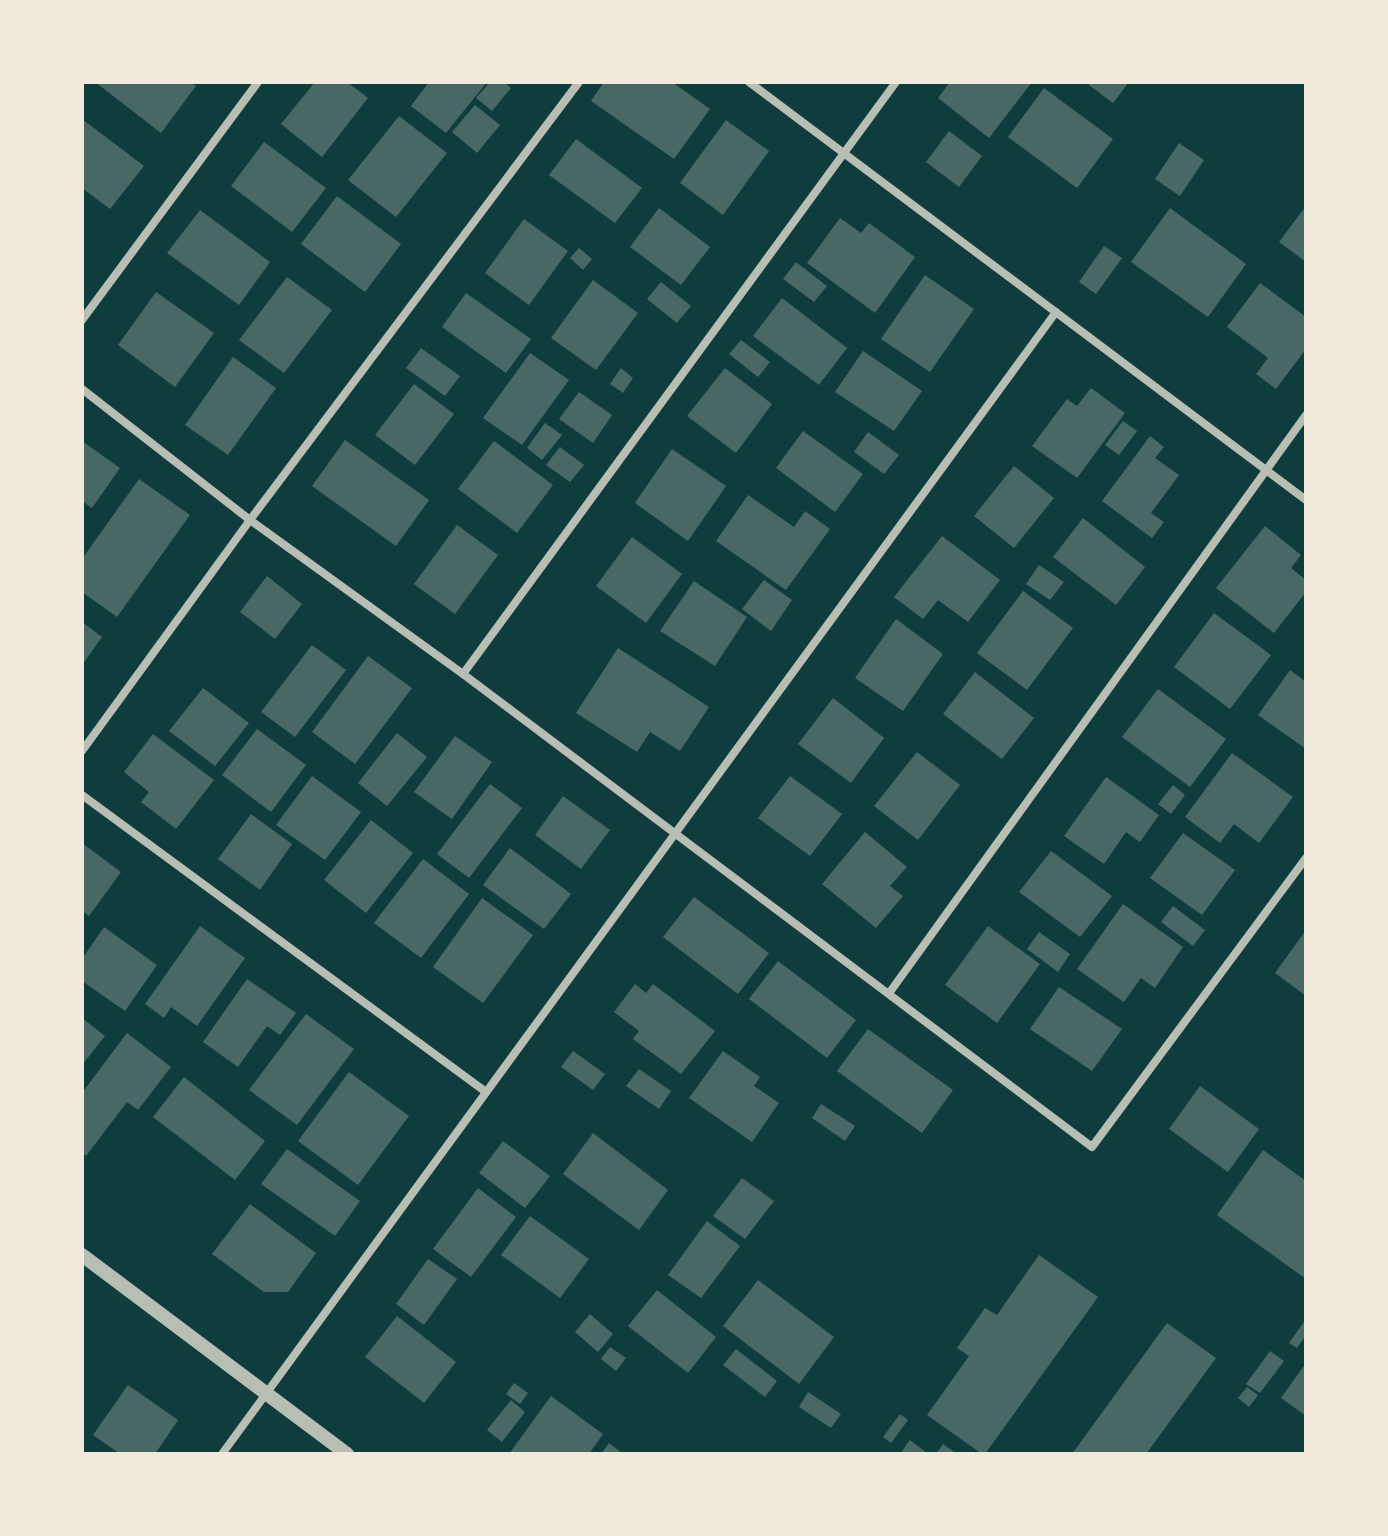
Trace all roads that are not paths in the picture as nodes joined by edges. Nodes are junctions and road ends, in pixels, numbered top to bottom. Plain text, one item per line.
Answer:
1 (258, 82) edge
2 (579, 82) edge
3 (749, 82) edge
4 (896, 82) edge
5 (844, 153) junction
6 (1056, 312) junction
7 (82, 320) edge
8 (82, 389) edge
9 (1306, 415) edge
10 (1266, 470) junction
11 (1306, 500) edge
12 (250, 520) junction
13 (463, 674) junction
14 (82, 751) edge
15 (82, 795) edge
16 (674, 835) junction
17 (1306, 858) edge
18 (890, 992) junction
19 (486, 1092) junction
20 (82, 1255) edge
21 (266, 1393) junction
22 (222, 1454) edge
23 (347, 1454) edge

1 - 7 street
2 - 12 street
3 - 5 street
4 - 5 street
5 - 6 street
5 - 13 street
6 - 10 street
6 - 16 street
8 - 12 street
9 - 10 street
10 - 11 street
10 - 18 street
12 - 13 street
12 - 14 street
13 - 16 street
15 - 19 street
16 - 18 street
16 - 19 street
17 - 18 street
19 - 21 street
20 - 21 street
21 - 22 street
21 - 23 street

